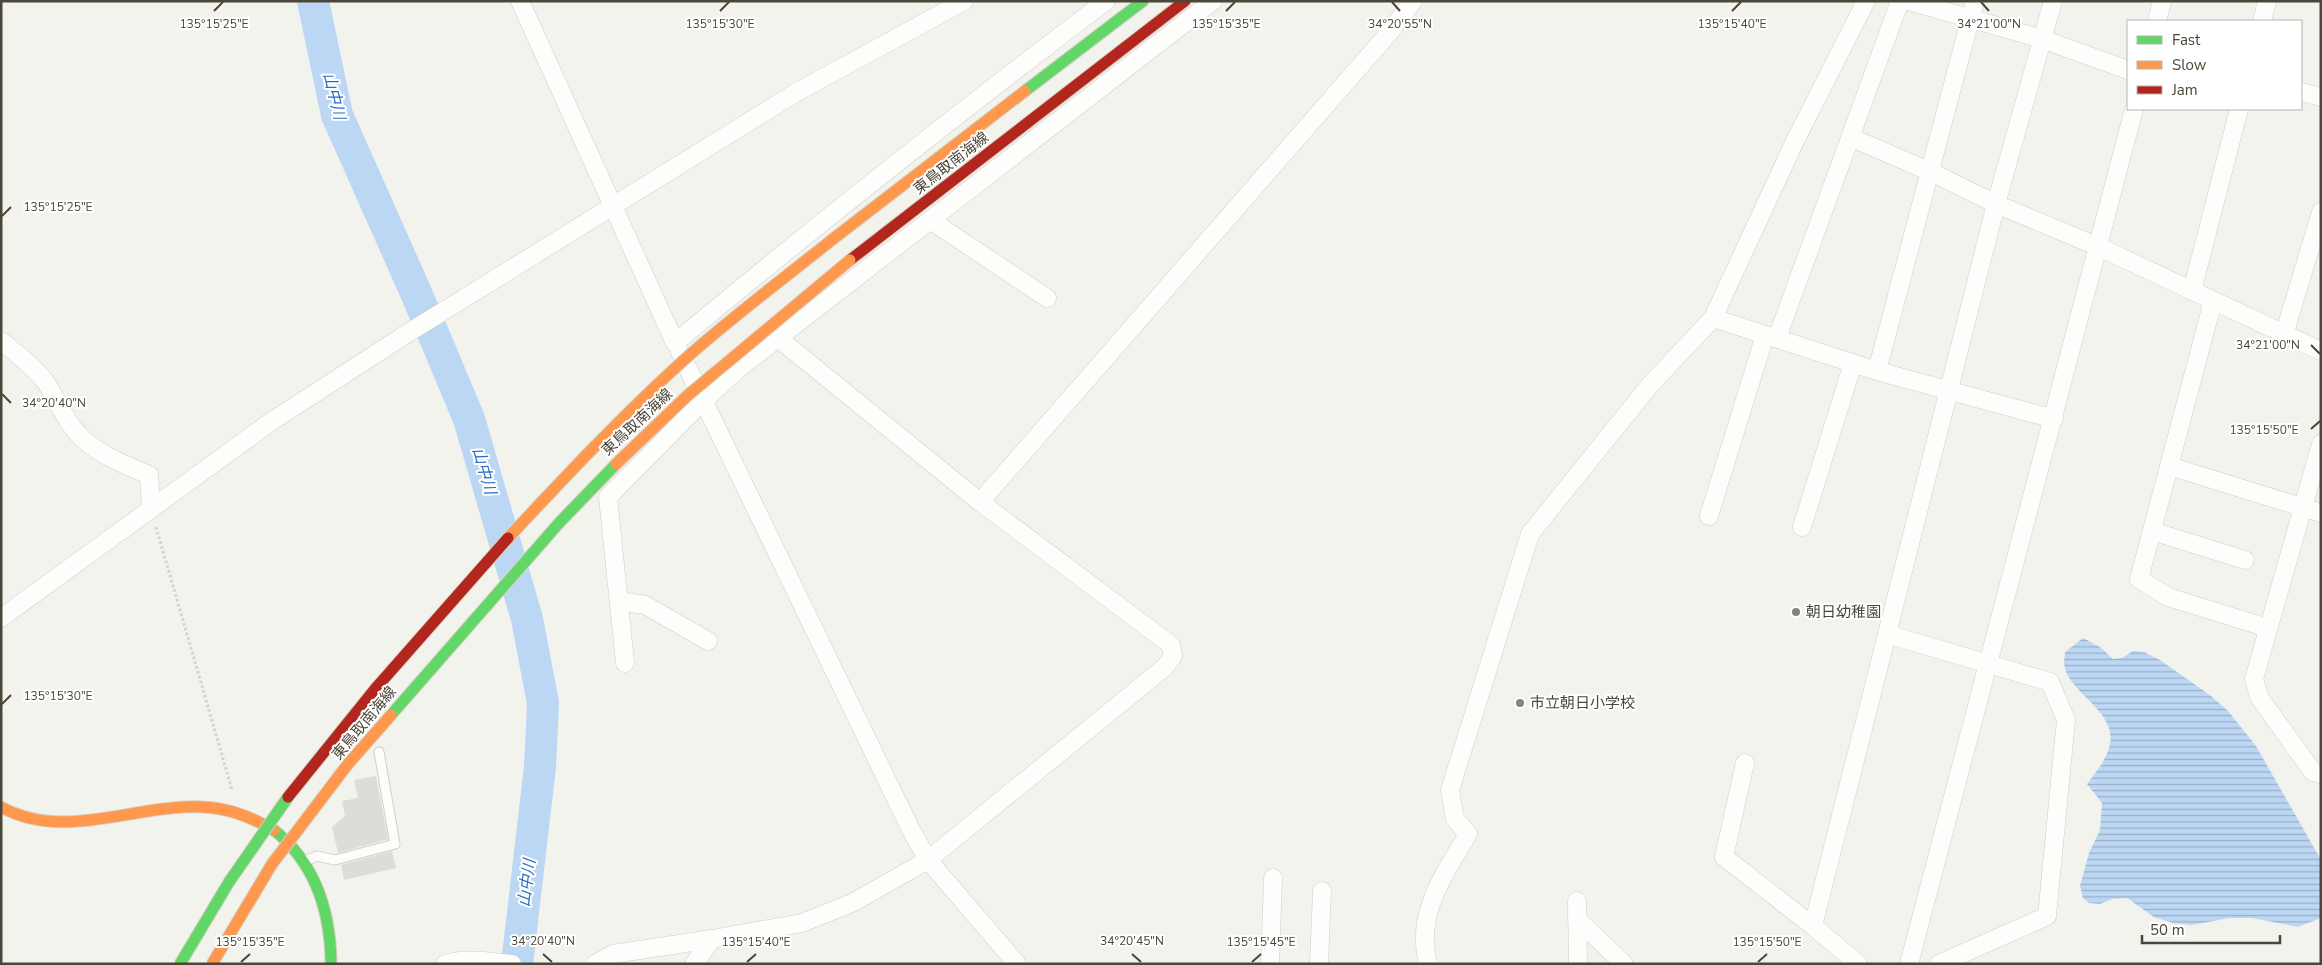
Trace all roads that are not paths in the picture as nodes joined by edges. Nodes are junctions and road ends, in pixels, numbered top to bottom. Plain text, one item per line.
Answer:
1 (520, 1) edge
2 (964, 1) edge
3 (1106, 1) edge
4 (1143, 1) edge
5 (1185, 1) edge
6 (1213, 1) edge
7 (1413, 1) edge
8 (1866, 1) edge
9 (1900, 1) edge
10 (1909, 1) edge
11 (1975, 1) edge
12 (2053, 1) edge
13 (2162, 1) edge
14 (2267, 1) edge
15 (1970, 20) junction
16 (2157, 20) edge
17 (2262, 20) edge
18 (2042, 39) junction
19 (2127, 70) edge
20 (2302, 92) edge
21 (2321, 97) edge
22 (2134, 110) edge
23 (2239, 110) edge
24 (1852, 138) junction
25 (1931, 172) junction
26 (1996, 204) junction
27 (614, 207) junction
28 (2321, 212) edge
29 (930, 220) junction
30 (2099, 247) junction
31 (2192, 291) junction
32 (1047, 298) dead end
33 (2213, 301) junction
34 (1713, 318) junction
35 (2284, 335) junction
36 (1771, 337) junction
37 (778, 338) junction
38 (1, 341) edge
39 (675, 343) junction
40 (2321, 351) edge
41 (1852, 363) junction
42 (1877, 371) junction
43 (1949, 390) junction
44 (704, 400) junction
45 (2054, 418) junction
46 (2321, 444) edge
47 (2169, 466) junction
48 (980, 502) junction
49 (2302, 508) junction
50 (151, 509) junction
51 (2321, 513) edge
52 (1709, 516) dead end
53 (1802, 527) dead end
54 (2152, 531) junction
55 (2245, 560) dead end
56 (619, 601) junction
57 (1, 618) edge
58 (2268, 628) junction
59 (1887, 634) junction
60 (708, 641) dead end
61 (625, 663) dead end
62 (1988, 664) junction
63 (379, 752) dead end
64 (1745, 763) dead end
65 (2321, 774) edge
66 (1, 807) edge
67 (928, 860) junction
68 (304, 862) junction
69 (1273, 878) dead end
70 (1322, 891) dead end
71 (1577, 901) dead end
72 (1577, 919) junction
73 (1813, 926) junction
74 (712, 940) junction
75 (1960, 959) edge
76 (336, 963) edge
77 (180, 964) edge
78 (212, 964) edge
79 (445, 964) edge
80 (512, 964) edge
81 (594, 964) edge
82 (694, 964) edge
83 (1017, 964) edge
84 (1270, 964) edge
85 (1319, 964) edge
86 (1428, 964) edge
87 (1578, 964) edge
88 (1624, 964) edge
89 (1858, 964) edge
90 (1909, 964) edge
91 (1939, 964) edge

1 - 27 street
2 - 27 street
3 - 39 street
4 - 77 main road, 東鳥取南海線, bridge
5 - 78 main road, 東鳥取南海線, bridge
6 - 29 street
7 - 48 street
8 - 34 street
9 - 24 street
10 - 15 street
11 - 15 street
12 - 18 street
13 - 16 street
14 - 17 street
15 - 18 street
15 - 25 street
18 - 19 street
18 - 26 street
20 - 21 street
22 - 30 street
23 - 31 street
24 - 25 street
24 - 36 street
25 - 26 street
25 - 42 street
26 - 30 street
26 - 43 street
27 - 39 street
27 - 50 street
28 - 35 street
29 - 32 street
29 - 37 street
30 - 31 street
30 - 45 street
31 - 33 street
33 - 35 street
33 - 47 street
34 - 36 street
34 - 86 street
35 - 40 street
36 - 41 street
36 - 52 street
37 - 44 street
37 - 48 street
38 - 50 street
39 - 44 street
41 - 42 street
41 - 53 street
42 - 43 street
43 - 45 street
43 - 59 street
44 - 56 street
44 - 67 street
45 - 62 street
46 - 49 street
47 - 49 street
47 - 54 street
48 - 67 street
49 - 51 street
49 - 58 street
50 - 57 street
54 - 55 street
54 - 58 street
56 - 60 street
56 - 61 street
58 - 65 street
59 - 62 street
59 - 73 street
62 - 75 street
62 - 90 street
63 - 68 lane
64 - 73 street
66 - 68 main road
67 - 74 street
67 - 83 street
68 - 76 main road
69 - 84 street
70 - 85 street
71 - 72 street
72 - 87 street
72 - 88 street
73 - 89 street
74 - 81 street
74 - 82 street
75 - 91 street
79 - 80 street

